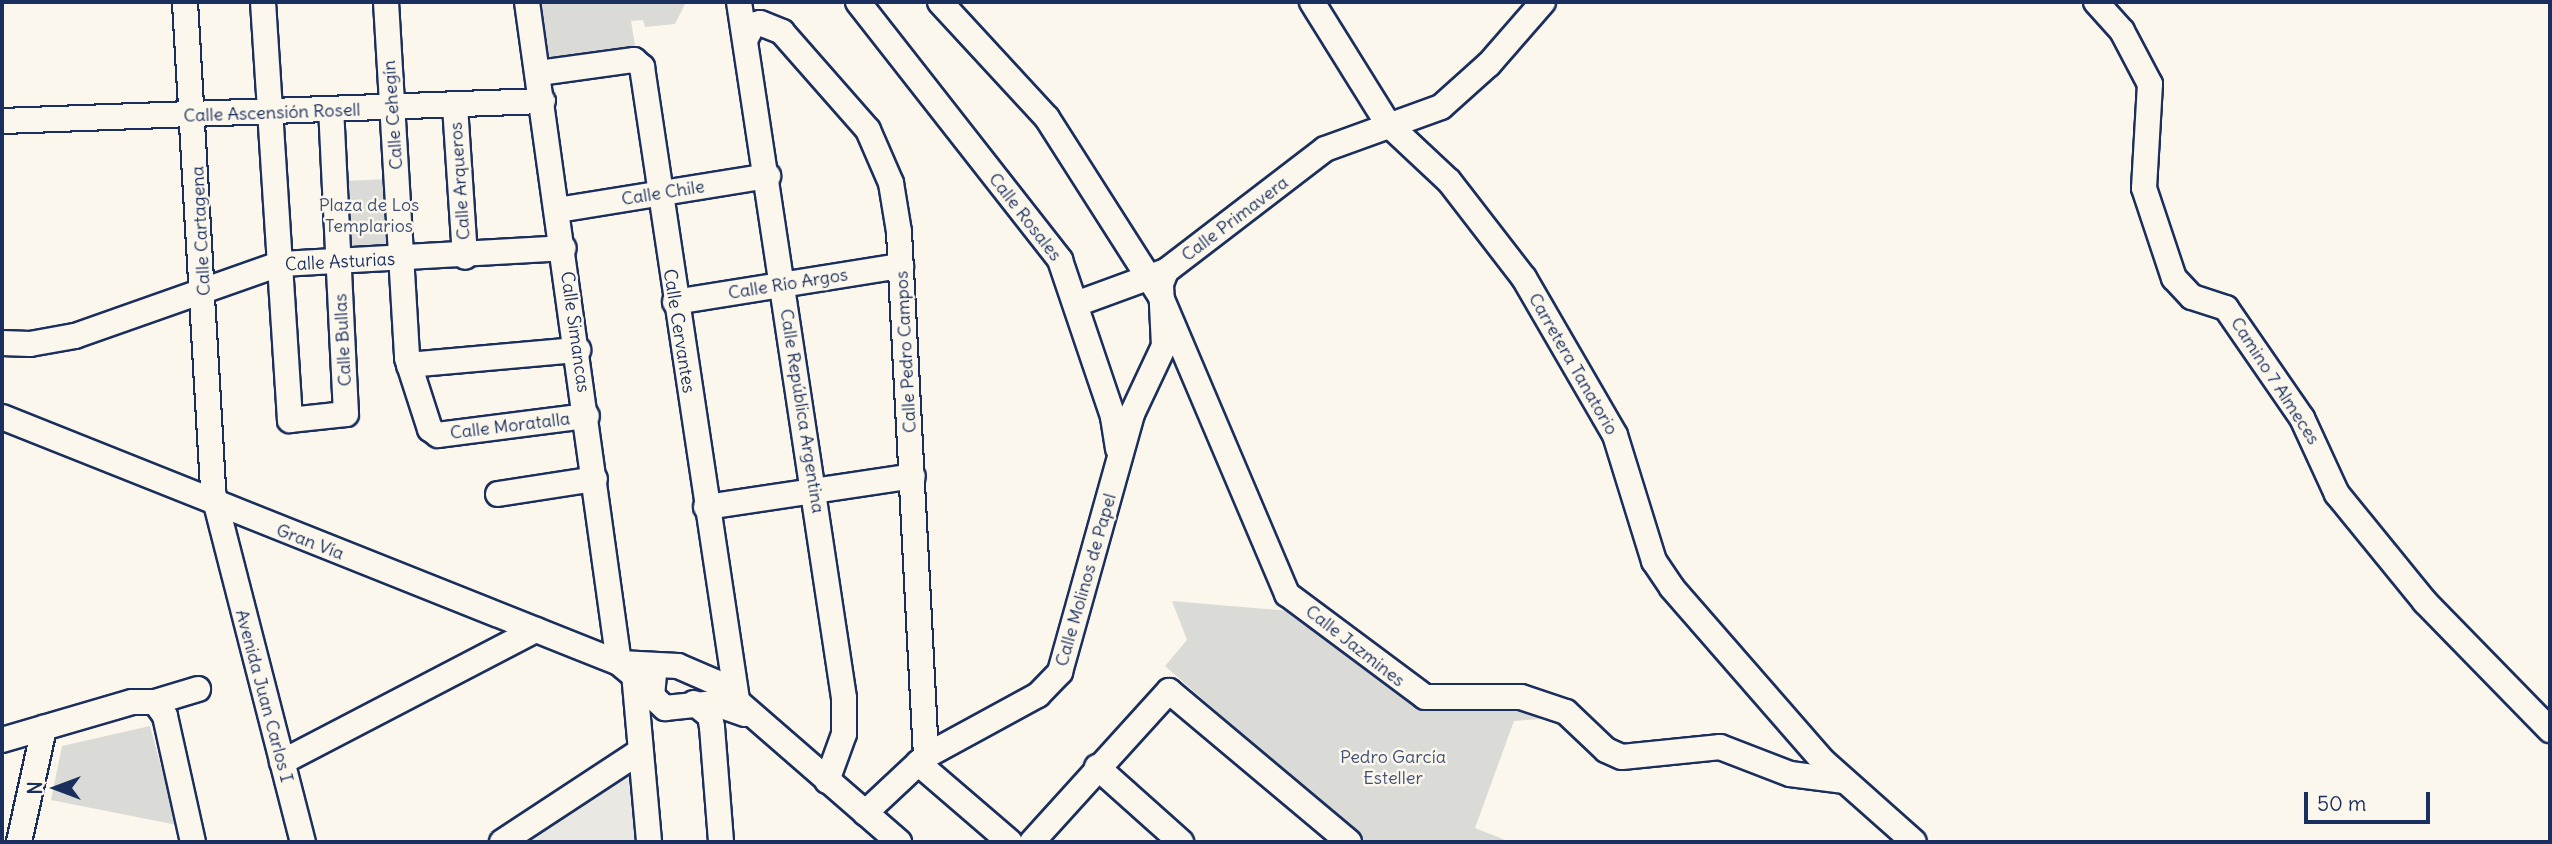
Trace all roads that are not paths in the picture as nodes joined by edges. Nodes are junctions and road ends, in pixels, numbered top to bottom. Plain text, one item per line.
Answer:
1 (185, 2) edge
2 (263, 2) edge
3 (386, 2) edge
4 (527, 2) edge
5 (739, 2) edge
6 (858, 2) edge
7 (940, 2) edge
8 (1312, 2) edge
9 (1543, 2) edge
10 (2096, 2) edge
11 (746, 38) junction
12 (539, 72) junction
13 (543, 101) junction
14 (455, 106) junction
15 (392, 109) junction
16 (331, 110) junction
17 (270, 111) junction
18 (194, 116) junction
19 (2, 121) edge
20 (1388, 124) junction
21 (768, 176) junction
22 (659, 194) junction
23 (558, 210) junction
24 (564, 248) junction
25 (465, 257) junction
26 (402, 259) junction
27 (339, 260) junction
28 (280, 264) junction
29 (901, 266) junction
30 (1159, 282) junction
31 (783, 285) junction
32 (204, 292) junction
33 (675, 302) junction
34 (1076, 304) junction
35 (2, 343) edge
36 (578, 350) junction
37 (1188, 353) junction
38 (409, 365) junction
39 (1156, 365) junction
40 (1108, 403) junction
41 (1136, 403) junction
42 (587, 416) junction
43 (2, 417) edge
44 (30, 428) junction
45 (2, 429) edge
46 (433, 434) joint
47 (211, 461) junction
48 (1117, 467) junction
49 (913, 476) junction
50 (595, 479) junction
51 (169, 484) junction
52 (814, 492) junction
53 (498, 494) dead end
54 (215, 502) junction
55 (706, 507) junction
56 (267, 525) junction
57 (225, 550) junction
58 (536, 631) junction
59 (729, 650) junction
60 (678, 668) junction
61 (715, 682) junction
62 (636, 689) junction
63 (198, 690) dead end
64 (155, 702) junction
65 (689, 704) junction
66 (745, 708) junction
67 (44, 728) junction
68 (2550, 730) edge
69 (2, 740) edge
70 (639, 752) junction
71 (922, 760) junction
72 (282, 762) junction
73 (1097, 767) junction
74 (827, 781) junction
75 (1845, 781) junction
76 (865, 813) junction
77 (19, 842) edge
78 (193, 842) edge
79 (303, 842) edge
80 (502, 842) edge
81 (649, 842) edge
82 (721, 842) edge
83 (897, 842) edge
84 (1010, 842) edge
85 (1032, 842) edge
86 (1181, 842) edge
87 (1349, 842) edge
88 (1914, 842) edge

1 - 18 street, Calle Cartagena
2 - 17 street
3 - 15 street, Calle Cehegín
4 - 12 street, Calle Simancas
5 - 11 street, Calle República Argentina
6 - 34 street, Calle Rosales
7 - 30 street, Calle Molinos de Papel
8 - 20 street, Carretera Tanatorio
9 - 20 street, Calle Primavera
10 - 68 street, Camino 7 Almeces
11 - 21 street, Calle República Argentina
11 - 29 street, Calle Pedro Campos
12 - 13 street, Calle Simancas
12 - 22 street, Calle Cervantes
13 - 14 street, Calle Ascensión Rosell
13 - 23 street, Calle Simancas
14 - 15 street, Calle Ascensión Rosell
14 - 25 street, Calle Arqueros
15 - 16 street, Calle Ascensión Rosell
15 - 26 street, Calle Cehegín
16 - 17 street, Calle Ascensión Rosell
16 - 27 street, Calle Bullas
17 - 18 street, Calle Ascensión Rosell
17 - 28 street
18 - 19 street, Calle Ascensión Rosell
18 - 32 street, Calle Cartagena
20 - 30 street, Calle Primavera
20 - 75 street, Carretera Tanatorio
21 - 22 street, Calle Chile
21 - 31 street, Calle República Argentina
22 - 23 street, Calle Chile
22 - 33 street, Calle Cervantes
23 - 24 street, Calle Simancas
24 - 25 street, Calle Asturias
24 - 36 street, Calle Simancas
25 - 26 street, Calle Asturias
26 - 27 street, Calle Asturias
26 - 38 street, Calle Cehegín
27 - 28 street, Calle Asturias
27 - 28 street, Calle Bullas
28 - 32 street, Calle Asturias
29 - 31 street, Calle Río Argos
29 - 49 street, Calle Pedro Campos
30 - 34 street, Calle Primavera
30 - 37 street, Calle Jazmines
30 - 39 street, Calle Molinos de Papel
31 - 33 street, Calle Río Argos
31 - 52 street, Calle República Argentina
32 - 35 street, Calle Asturias
32 - 47 street, Calle Cartagena
33 - 55 street, Calle Cervantes
34 - 40 street, Calle Rosales
36 - 38 street
36 - 42 street, Calle Simancas
37 - 39 street
37 - 75 street, Calle Jazmines
38 - 46 street, Calle Cehegín
39 - 41 street, Calle Molinos de Papel
40 - 41 street
40 - 48 street, Calle Rosales
41 - 48 street, Calle Molinos de Papel
42 - 46 street, Calle Moratalla
42 - 50 street, Calle Simancas
43 - 44 street, Gran Vía
44 - 45 street
44 - 51 street, Gran Vía
47 - 51 street
47 - 54 street, Calle Cartagena
48 - 71 street, Calle Molinos de Papel
49 - 52 street
49 - 71 street, Calle Pedro Campos
50 - 53 street
50 - 62 street, Calle Simancas
51 - 54 street, Gran Vía
52 - 55 street
52 - 74 street, Calle República Argentina
54 - 56 street, Gran Vía
54 - 57 street, Avenida Juan Carlos I
55 - 59 street, Calle Cervantes
56 - 57 street
56 - 58 street, Gran Vía
57 - 72 street, Avenida Juan Carlos I
58 - 62 street, Gran Vía
58 - 72 street
59 - 61 street
59 - 66 street, Calle Cervantes
60 - 61 street
60 - 62 street
60 - 62 street
60 - 65 street
61 - 65 street
61 - 66 street
62 - 65 street
62 - 70 street, Calle Simancas
63 - 64 street
64 - 67 street
64 - 78 street
65 - 66 street
65 - 82 street
66 - 74 street
67 - 69 street
67 - 77 street
70 - 80 street
70 - 81 street, Calle Simancas
71 - 76 street, Calle Molinos de Papel
71 - 84 street
72 - 79 street, Avenida Juan Carlos I
73 - 85 street
73 - 86 street
73 - 87 street
74 - 76 street
75 - 88 street, Carretera Tanatorio
76 - 83 street

